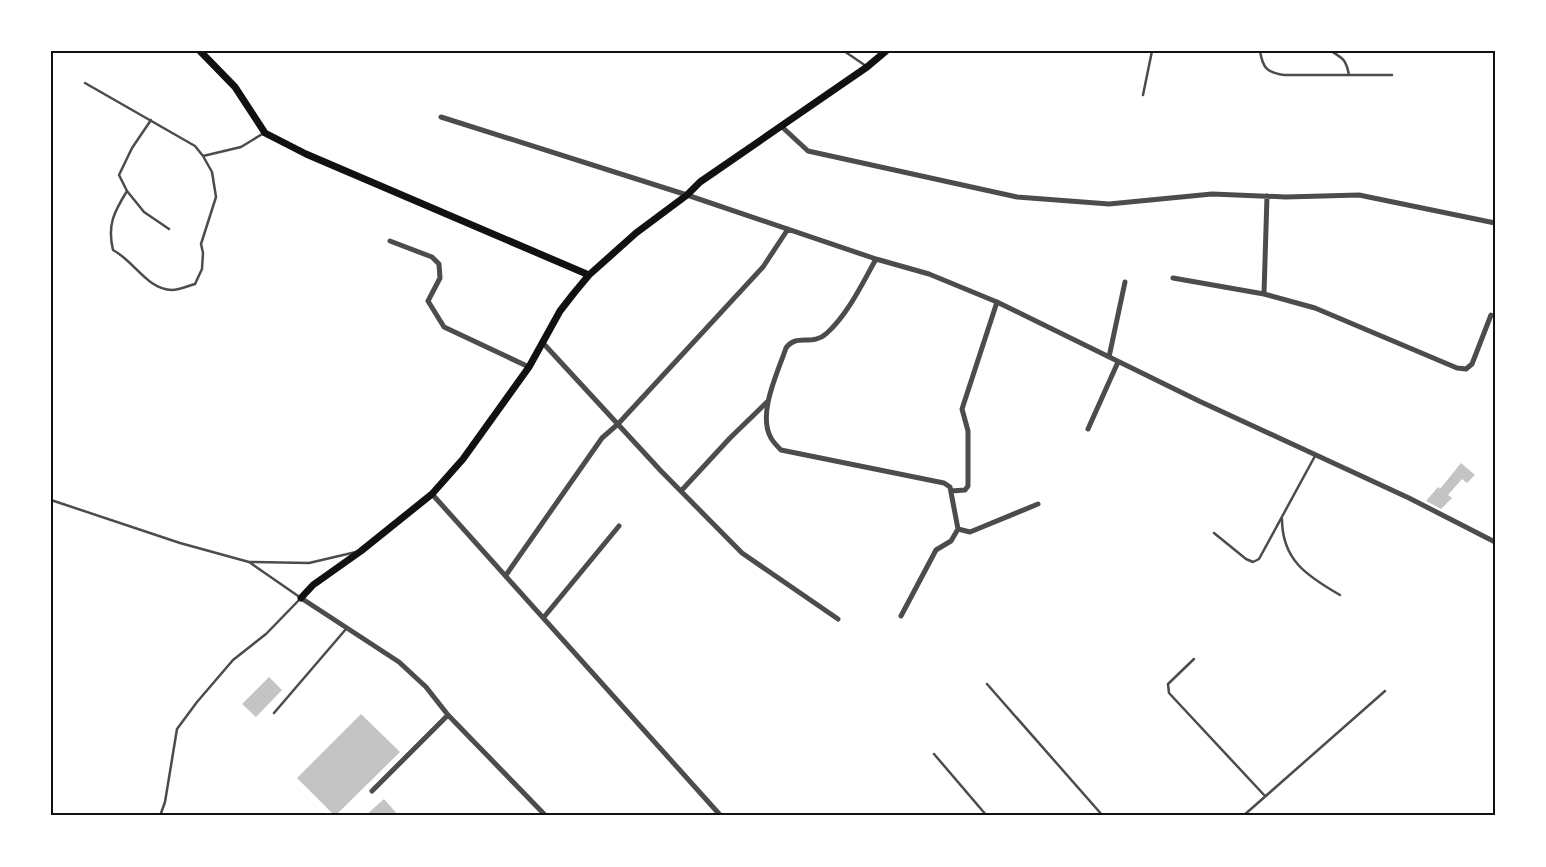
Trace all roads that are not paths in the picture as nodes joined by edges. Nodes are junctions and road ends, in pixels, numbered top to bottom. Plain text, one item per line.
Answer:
1 (200, 51) edge
2 (844, 51) edge
3 (885, 51) edge
4 (1152, 51) edge
5 (1260, 51) edge
6 (1331, 51) edge
7 (867, 67) junction
8 (1349, 75) junction
9 (1392, 75) dead end
10 (85, 83) dead end
11 (1143, 95) dead end
12 (441, 117) dead end
13 (151, 120) junction
14 (781, 126) junction
15 (265, 133) junction
16 (203, 156) junction
17 (127, 190) junction
18 (687, 195) junction
19 (1267, 196) junction
20 (1495, 223) edge
21 (169, 229) dead end
22 (788, 229) junction
23 (390, 241) dead end
24 (876, 258) junction
25 (589, 275) junction
26 (1173, 278) dead end
27 (1125, 282) dead end
28 (1264, 294) junction
29 (997, 302) junction
30 (1491, 315) dead end
31 (543, 343) junction
32 (1108, 357) junction
33 (1118, 362) junction
34 (529, 367) junction
35 (767, 402) junction
36 (618, 424) junction
37 (1088, 429) dead end
38 (1316, 455) junction
39 (681, 491) junction
40 (951, 491) junction
41 (432, 494) junction
42 (51, 500) edge
43 (1038, 504) dead end
44 (1282, 517) junction
45 (619, 526) dead end
46 (958, 529) junction
47 (1214, 533) dead end
48 (1495, 542) edge
49 (360, 551) junction
50 (249, 562) junction
51 (506, 575) junction
52 (1340, 594) dead end
53 (301, 598) junction
54 (901, 616) dead end
55 (544, 617) junction
56 (838, 619) dead end
57 (347, 628) junction
58 (1194, 659) dead end
59 (987, 684) dead end
60 (1385, 691) dead end
61 (274, 713) dead end
62 (448, 714) junction
63 (934, 754) dead end
64 (372, 791) dead end
65 (1266, 796) junction
66 (160, 816) edge
67 (546, 816) edge
68 (721, 816) edge
69 (986, 816) edge
70 (1102, 816) edge
71 (1243, 816) edge

1 - 15 main road
2 - 7 lane
3 - 7 main road
4 - 11 lane
5 - 8 lane
6 - 8 lane
7 - 14 main road
8 - 9 lane
10 - 13 lane
12 - 18 street
13 - 16 lane
13 - 17 lane
14 - 18 main road
14 - 19 street
15 - 16 lane
15 - 25 main road
16 - 17 lane
17 - 21 lane
18 - 22 street
18 - 25 main road
19 - 20 street
19 - 28 street
22 - 24 street
22 - 36 street
23 - 34 street
24 - 29 street
24 - 35 street
25 - 31 main road
26 - 28 street
27 - 32 street
28 - 30 street
29 - 32 street
29 - 40 street
31 - 34 main road
31 - 36 street
32 - 33 street
33 - 37 street
33 - 38 street
34 - 41 main road
35 - 39 street
35 - 40 street
36 - 39 street
36 - 51 street
38 - 44 lane
38 - 48 street
39 - 56 street
40 - 46 street
41 - 49 main road
41 - 51 street
42 - 50 lane
43 - 46 street
44 - 47 lane
44 - 52 lane
45 - 55 street
46 - 54 street
49 - 50 lane
49 - 53 main road
50 - 53 lane
51 - 55 street
53 - 57 street
53 - 66 lane
55 - 68 street
57 - 61 lane
57 - 62 street
58 - 65 lane
59 - 70 lane
60 - 65 lane
62 - 64 street
62 - 67 street
63 - 69 lane
65 - 71 lane

